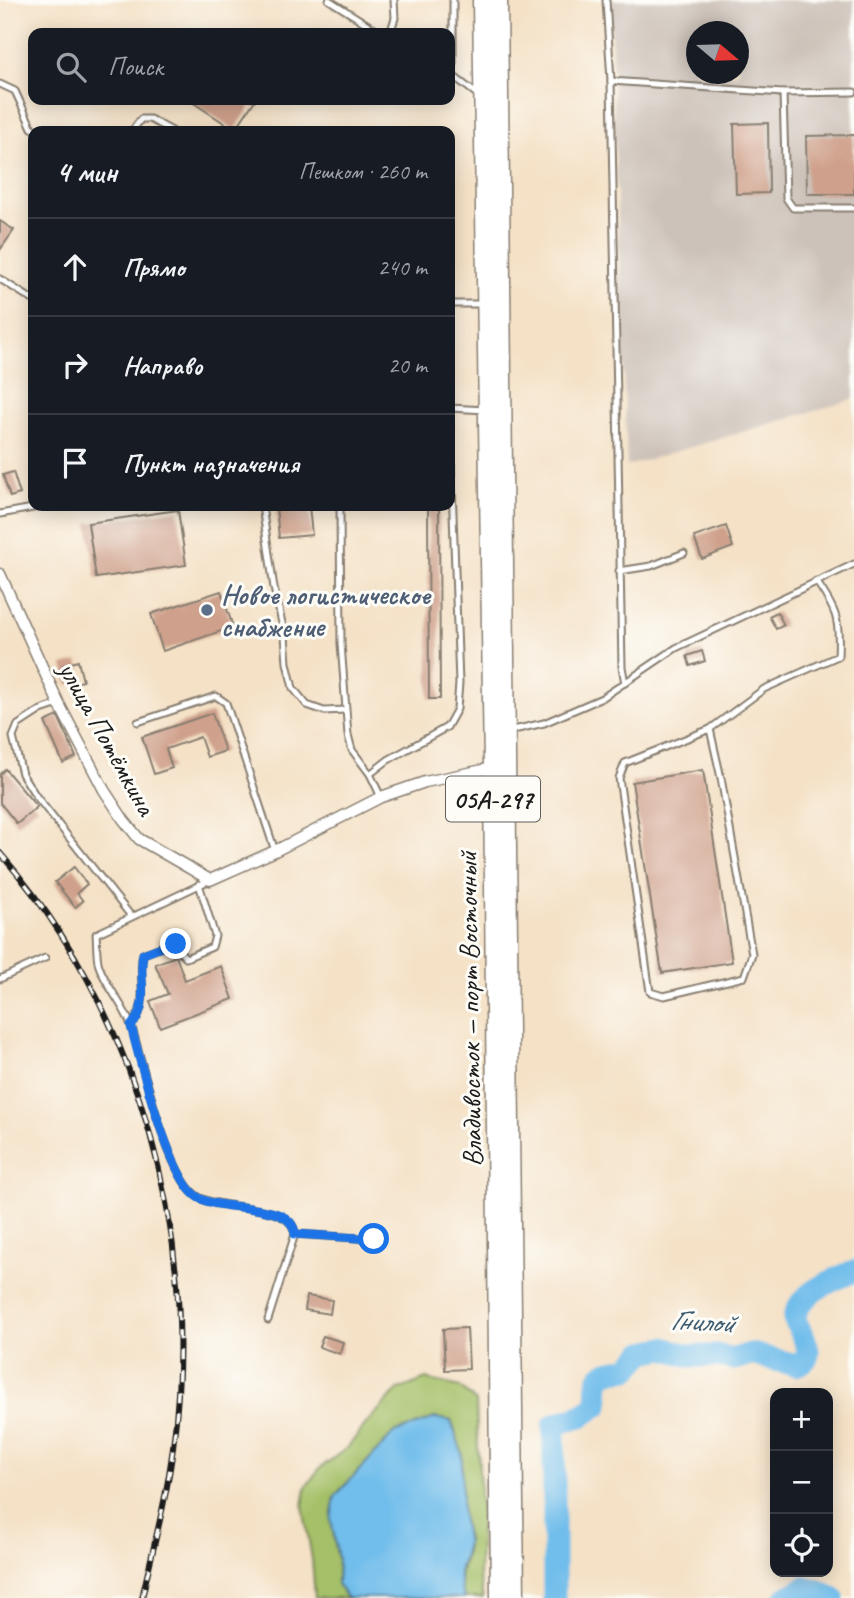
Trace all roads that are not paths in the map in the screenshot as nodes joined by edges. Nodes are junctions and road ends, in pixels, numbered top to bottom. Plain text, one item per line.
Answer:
1 (329, 0) edge
2 (393, 0) edge
3 (453, 0) edge
4 (482, 0) edge
5 (498, 0) edge
6 (606, 0) edge
7 (373, 28) edge
8 (392, 28) edge
9 (453, 28) edge
10 (455, 77) edge
11 (611, 81) junction
12 (0, 84) edge
13 (854, 92) edge
14 (783, 93) junction
15 (484, 99) junction
16 (31, 126) edge
17 (135, 126) edge
18 (162, 126) edge
19 (854, 208) edge
20 (0, 279) edge
21 (28, 297) edge
22 (455, 304) edge
23 (486, 304) junction
24 (455, 408) edge
25 (488, 410) junction
26 (28, 509) edge
27 (263, 511) edge
28 (340, 511) edge
29 (453, 511) edge
30 (0, 514) edge
31 (684, 553) dead end
32 (854, 564) edge
33 (620, 571) junction
34 (0, 574) edge
35 (816, 581) junction
36 (625, 683) junction
37 (59, 704) junction
38 (345, 710) junction
39 (138, 722) dead end
40 (710, 729) junction
41 (507, 731) junction
42 (493, 768) junction
43 (370, 774) junction
44 (381, 797) junction
45 (275, 851) junction
46 (210, 880) junction
47 (199, 884) junction
48 (131, 916) junction
49 (45, 958) dead end
50 (0, 979) edge
51 (131, 1026) junction
52 (295, 1234) junction
53 (374, 1239) dead end
54 (268, 1320) dead end
55 (500, 1598) edge
56 (515, 1598) edge

1 - 7 lane
2 - 8 lane
3 - 9 lane
4 - 15 highway, Владивосток — порт Восточный / 05А-297
5 - 41 highway, Владивосток — порт Восточный / 05А-297
6 - 11 lane
10 - 15 lane
11 - 14 lane
11 - 33 lane
12 - 16 lane
13 - 14 lane
14 - 19 lane
15 - 23 highway, Владивосток — порт Восточный / 05А-297
17 - 18 lane
20 - 21 lane
22 - 23 lane
23 - 25 highway, Владивосток — порт Восточный / 05А-297
24 - 25 lane
25 - 42 highway, Владивосток — порт Восточный / 05А-297
26 - 30 lane
27 - 38 lane
28 - 38 lane
29 - 43 lane
31 - 33 lane
32 - 35 lane
33 - 36 lane
34 - 37 street, улица Потёмкина
35 - 36 lane
35 - 40 lane
36 - 41 lane
37 - 46 street, улица Потёмкина
37 - 48 lane
38 - 43 lane
39 - 45 lane
40 - 40 lane
41 - 56 highway, Владивосток — порт Восточный / 05А-297
42 - 44 street
42 - 55 highway, Владивосток — порт Восточный / 05А-297
43 - 44 lane
44 - 45 street
45 - 46 street
46 - 47 lane
47 - 48 lane
47 - 51 lane
48 - 51 lane
49 - 50 lane
51 - 52 lane
52 - 53 lane
52 - 54 lane

